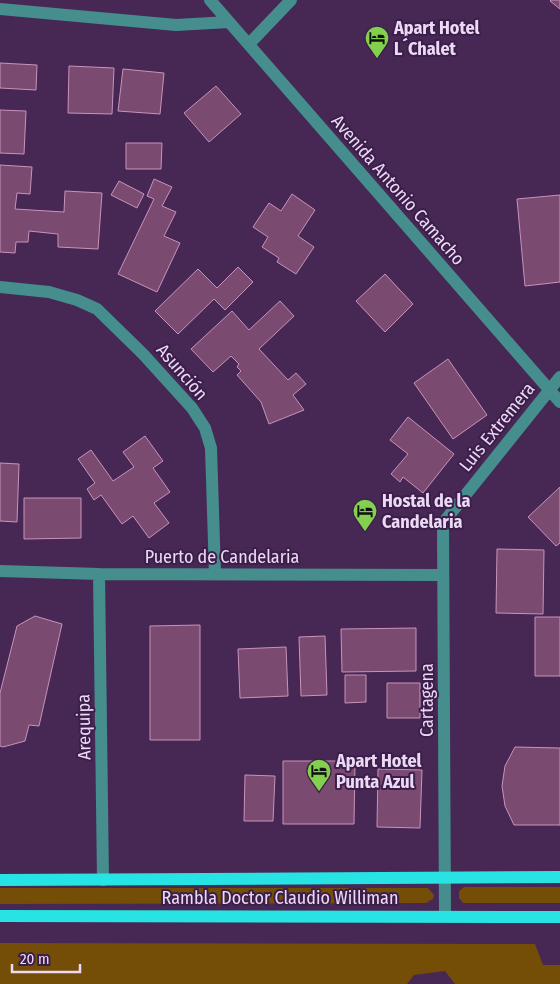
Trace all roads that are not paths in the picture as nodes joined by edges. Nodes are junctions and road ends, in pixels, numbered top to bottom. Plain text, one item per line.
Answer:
1 (210, 0) edge
2 (291, 0) edge
3 (0, 9) edge
4 (229, 22) junction
5 (249, 44) junction
6 (0, 288) edge
7 (560, 377) edge
8 (549, 390) junction
9 (560, 402) edge
10 (443, 523) joint
11 (0, 571) edge
12 (100, 574) junction
13 (215, 574) junction
14 (443, 575) junction
15 (560, 877) edge
16 (445, 878) junction
17 (0, 880) edge
18 (102, 880) junction
19 (0, 916) edge
20 (445, 916) junction
21 (560, 917) edge

1 - 4 street, Avenida Antonio Camacho
2 - 5 street
3 - 4 street
4 - 5 street, Avenida Antonio Camacho
5 - 8 street, Avenida Antonio Camacho
6 - 13 street, Asunción
7 - 8 street, Luis Extremera
8 - 9 street, Avenida Antonio Camacho
8 - 10 street, Luis Extremera
10 - 14 street, Cartagena
11 - 12 street, Puerto de Candelaria
12 - 13 street, Puerto de Candelaria
12 - 18 street, Arequipa
13 - 14 street, Puerto de Candelaria
14 - 16 street, Cartagena
15 - 16 main road, Rambla Doctor Claudio Williman
16 - 18 main road, Rambla Doctor Claudio Williman
16 - 20 street, Cartagena
17 - 18 main road, Rambla Doctor Claudio Williman
19 - 20 main road, Rambla Doctor Claudio Williman
20 - 21 main road, Rambla Doctor Claudio Williman

